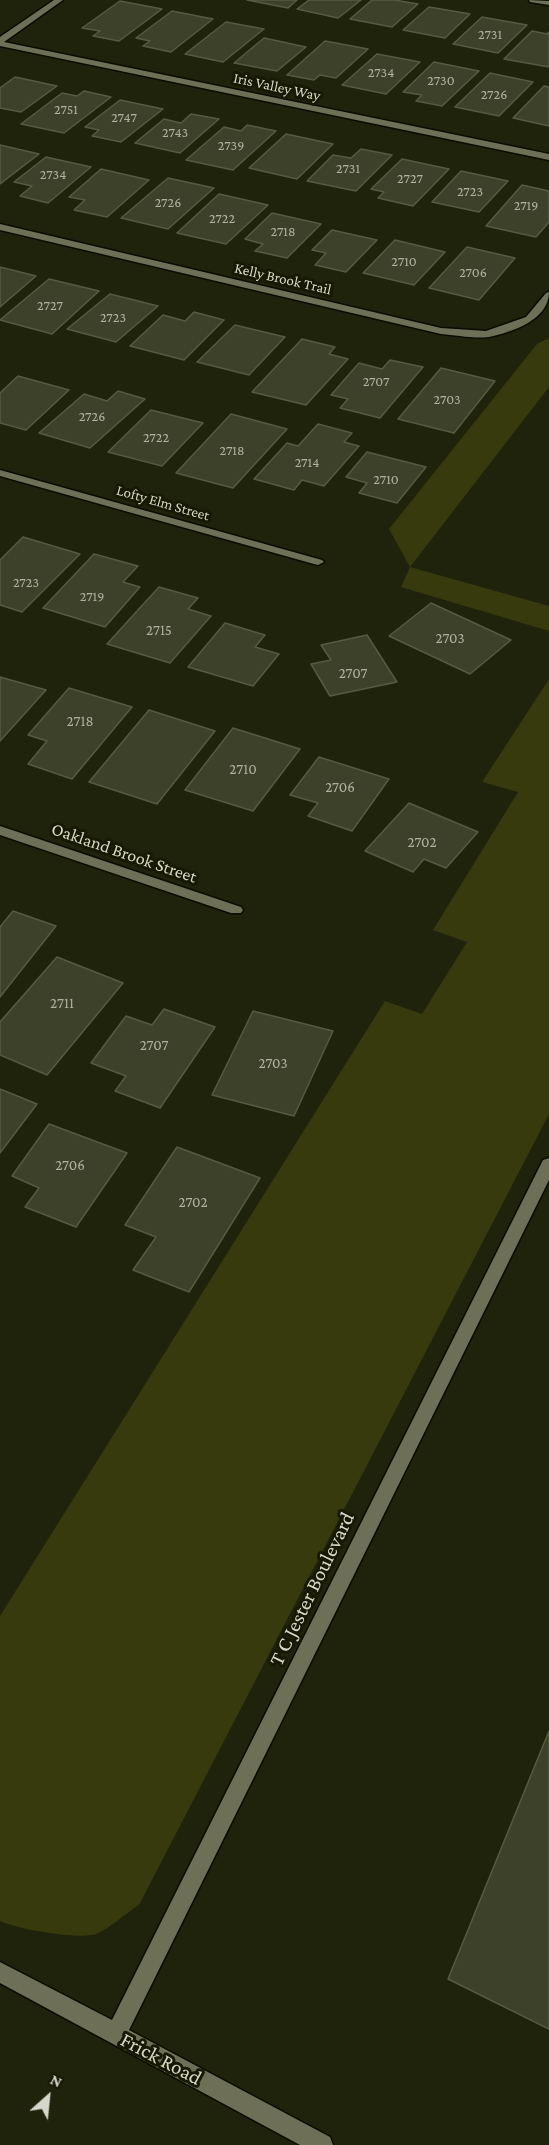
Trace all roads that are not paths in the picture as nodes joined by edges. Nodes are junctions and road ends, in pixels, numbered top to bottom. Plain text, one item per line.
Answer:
1 (60, 0) edge
2 (532, 0) edge
3 (549, 3) edge
4 (0, 43) edge
5 (549, 157) edge
6 (0, 227) edge
7 (549, 295) edge
8 (0, 473) edge
9 (318, 562) dead end
10 (0, 830) edge
11 (236, 909) dead end
12 (549, 1164) edge
13 (0, 1972) edge
14 (116, 2034) junction
15 (322, 2145) edge

1 - 4 street
2 - 3 street
4 - 5 street, Iris Valley Way
6 - 7 street, Kelly Brook Trail
8 - 9 street, Lofty Elm Street
10 - 11 street, Oakland Brook Street
12 - 14 street, T C Jester Boulevard
13 - 14 street, Frick Road
14 - 15 street, Frick Road

